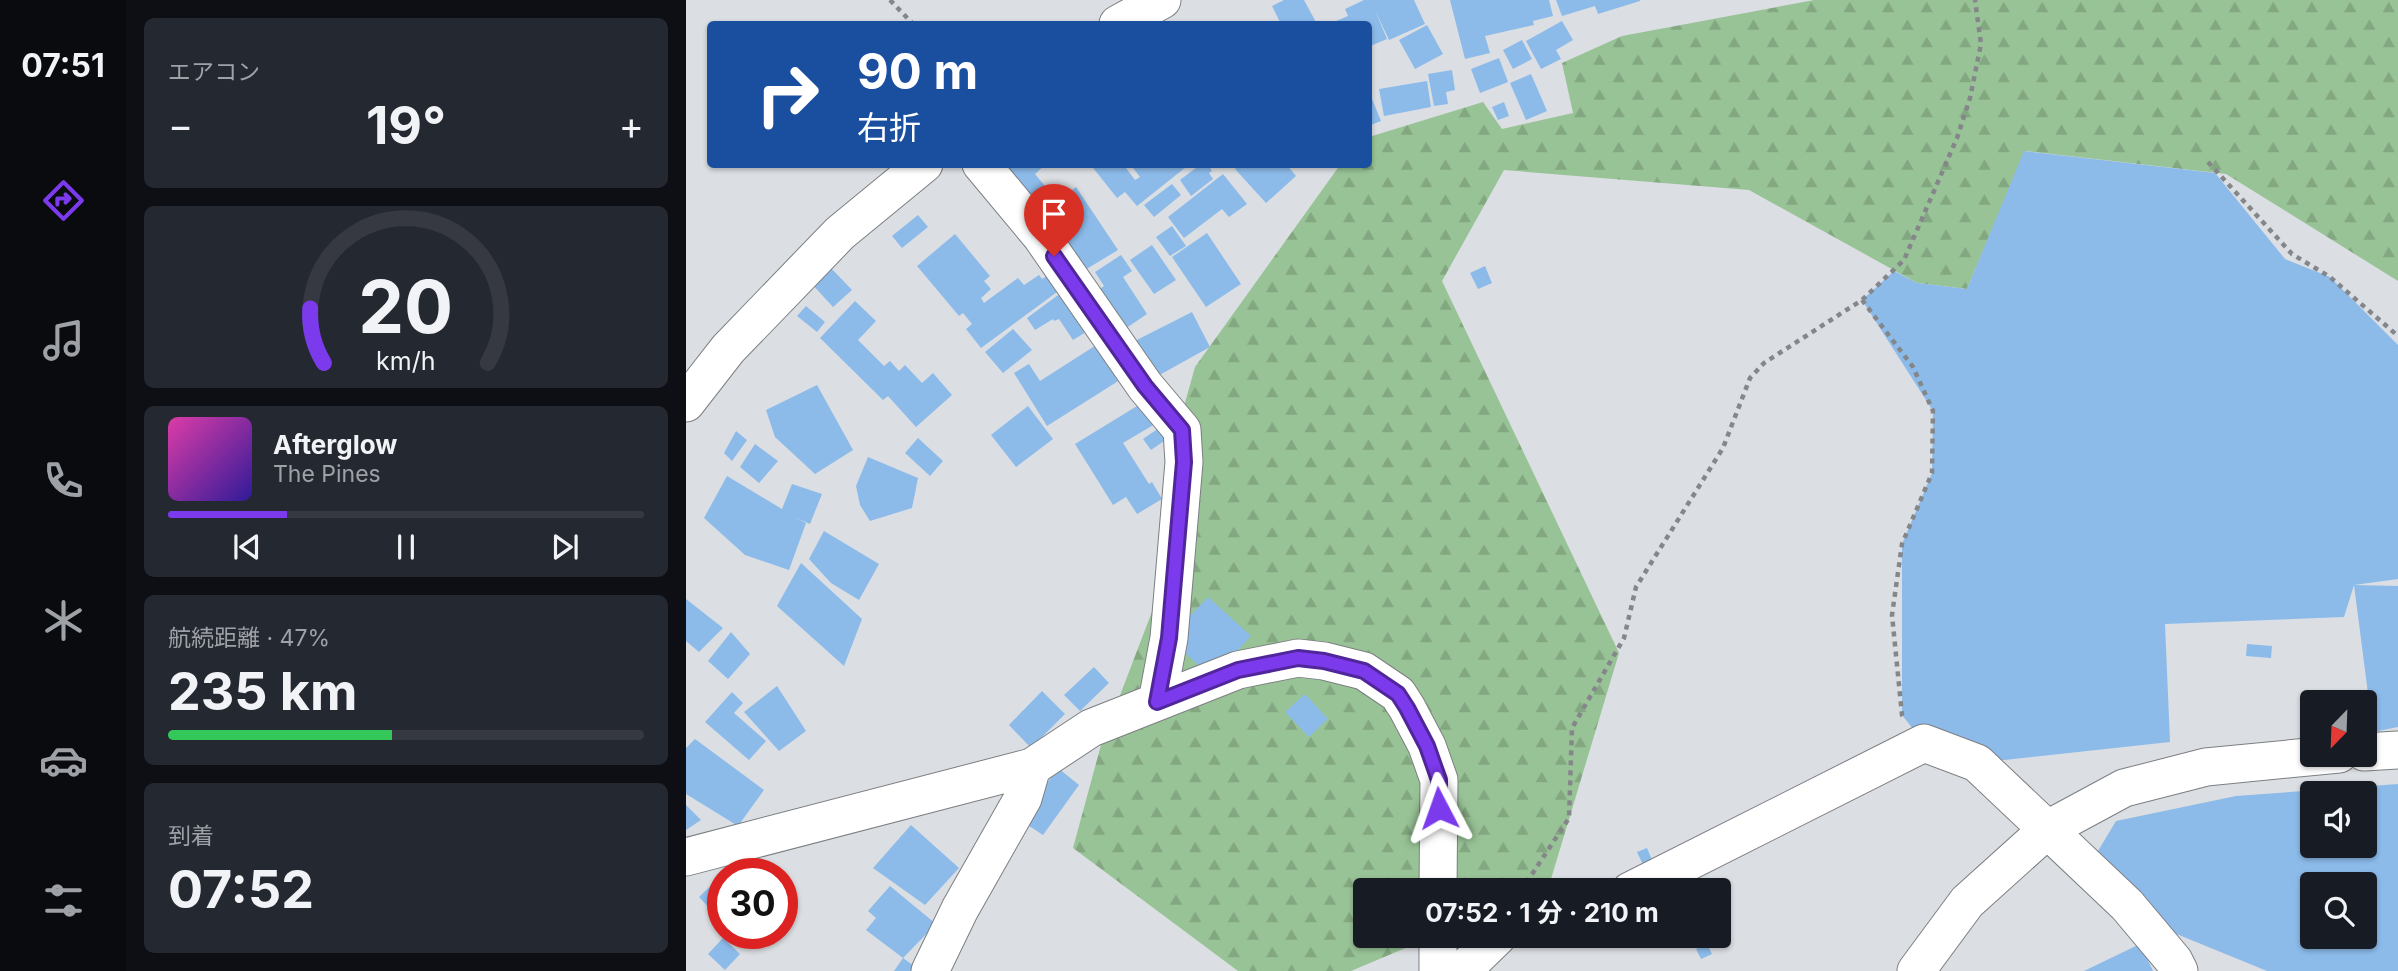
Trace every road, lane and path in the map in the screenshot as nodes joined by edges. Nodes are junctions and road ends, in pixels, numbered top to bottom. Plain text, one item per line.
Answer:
1 (890, 0) edge
2 (1162, 0) edge
3 (1975, 0) edge
4 (910, 21) edge
5 (1124, 21) edge
6 (2208, 162) dead end
7 (919, 168) edge
8 (984, 168) edge
9 (1862, 300) junction
10 (2398, 337) edge
11 (686, 403) edge
12 (1157, 702) junction
13 (1924, 743) junction
14 (2398, 750) edge
15 (2377, 751) edge
16 (2300, 758) edge
17 (1032, 767) junction
18 (2048, 829) junction
19 (686, 857) edge
20 (1438, 878) edge
21 (1530, 878) edge
22 (1656, 878) edge
23 (1438, 948) edge
24 (1486, 948) edge
25 (930, 971) edge
26 (1438, 971) edge
27 (1462, 971) edge
28 (1916, 971) edge
29 (2179, 971) edge

1 - 4 path
2 - 5 street
3 - 9 path
6 - 10 path
7 - 11 street
8 - 12 street
9 - 13 path
9 - 21 path
12 - 17 street
12 - 20 street
13 - 18 street
13 - 22 street
14 - 15 street
16 - 18 street
17 - 19 street
17 - 25 street
18 - 28 street
18 - 29 street
23 - 26 street
24 - 27 street

